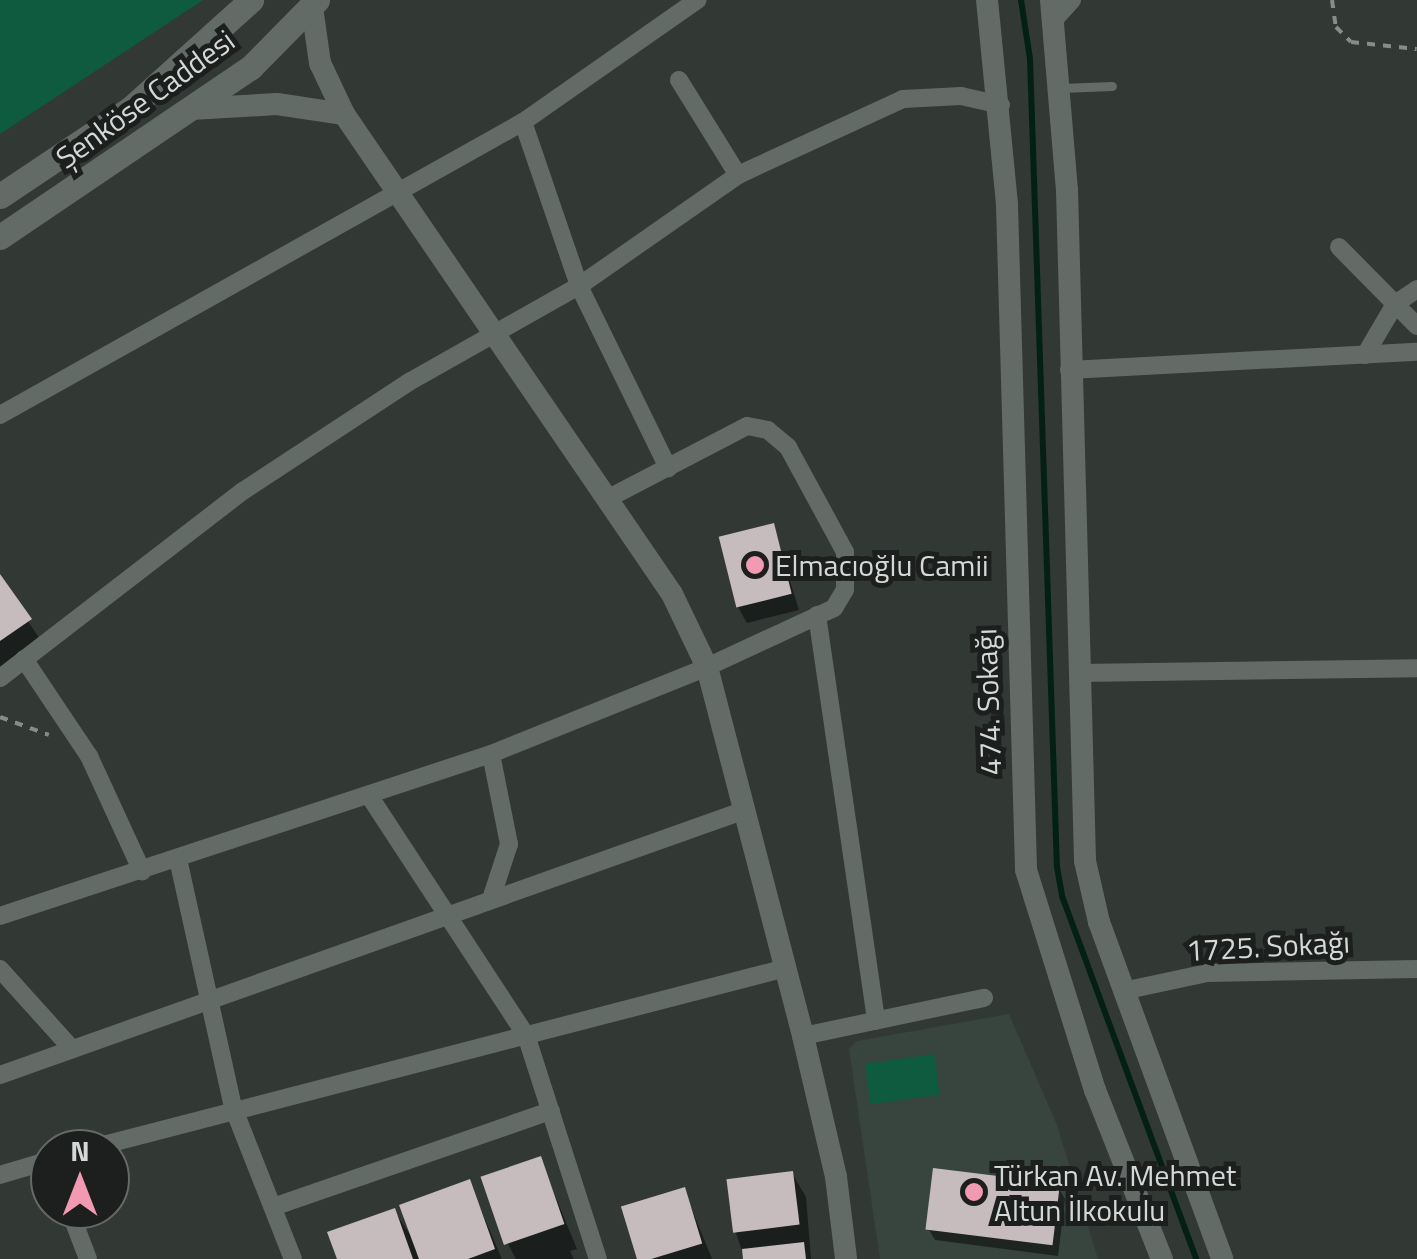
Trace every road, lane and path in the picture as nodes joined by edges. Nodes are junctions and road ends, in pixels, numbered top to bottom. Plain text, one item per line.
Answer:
1 (252, 0) edge
2 (698, 0) edge
3 (988, 0) edge
4 (1072, 0) edge
5 (1332, 0) edge
6 (314, 4) edge
7 (1053, 10) edge
8 (1417, 49) edge
9 (679, 80) dead end
10 (1112, 86) dead end
11 (1061, 88) junction
12 (1001, 105) junction
13 (191, 109) junction
14 (344, 114) junction
15 (523, 122) junction
16 (738, 175) junction
17 (400, 190) junction
18 (0, 196) edge
19 (0, 236) edge
20 (1339, 247) dead end
21 (579, 286) junction
22 (1417, 289) edge
23 (1395, 304) junction
24 (1417, 326) edge
25 (494, 332) junction
26 (1417, 352) edge
27 (1364, 355) junction
28 (1070, 370) junction
29 (0, 415) edge
30 (668, 468) junction
31 (607, 499) junction
32 (817, 616) junction
33 (24, 659) junction
34 (706, 668) junction
35 (1417, 668) edge
36 (1078, 673) junction
37 (0, 678) edge
38 (0, 717) edge
39 (491, 754) junction
40 (88, 756) junction
41 (370, 797) junction
42 (745, 810) junction
43 (178, 860) junction
44 (142, 871) junction
45 (492, 896) junction
46 (449, 911) junction
47 (0, 916) edge
48 (786, 968) junction
49 (1417, 968) edge
50 (0, 969) edge
51 (1124, 991) junction
52 (984, 998) dead end
53 (212, 1000) junction
54 (876, 1021) junction
55 (526, 1035) junction
56 (802, 1036) junction
57 (72, 1049) junction
58 (0, 1075) edge
59 (233, 1107) junction
60 (551, 1111) junction
61 (130, 1137) edge
62 (30, 1166) edge
63 (0, 1175) edge
64 (273, 1207) junction
65 (77, 1229) edge
66 (88, 1259) edge
67 (293, 1259) edge
68 (598, 1259) edge
69 (846, 1259) edge
70 (1162, 1259) edge
71 (1222, 1259) edge

1 - 18 main road, Şenköse Caddesi
2 - 15 street
3 - 12 street, 474. Sokağı
4 - 7 street
5 - 8 path
6 - 13 main road, Şenköse Caddesi
6 - 14 street
7 - 11 street
9 - 16 street
10 - 11 lane
11 - 28 street
12 - 16 street
12 - 70 street, 474. Sokağı
13 - 14 street
13 - 19 main road, Şenköse Caddesi
14 - 17 street
15 - 17 street
15 - 21 street
16 - 21 street
17 - 25 street
17 - 29 street
20 - 23 street
21 - 25 street
21 - 30 street
22 - 23 street
23 - 24 street
23 - 27 street
25 - 31 street
25 - 33 street
26 - 27 street
27 - 28 street
28 - 36 street
30 - 31 street
30 - 32 street
31 - 34 street
32 - 34 street
32 - 54 street
33 - 37 street
33 - 40 street
34 - 39 street
34 - 42 street
35 - 36 street
36 - 51 street
38 - 40 path
39 - 41 street
39 - 45 street
40 - 44 street
41 - 43 street
41 - 46 street
42 - 45 street
42 - 48 street
43 - 44 street
43 - 53 street
44 - 47 street
45 - 46 street
46 - 53 street
46 - 55 street
48 - 55 street
48 - 56 street
49 - 51 street, 1725. Sokağı
50 - 57 street
51 - 71 street
52 - 54 street
53 - 57 street
53 - 59 street
54 - 56 street
55 - 59 street
55 - 60 street
56 - 69 street
57 - 58 street
59 - 61 street
59 - 64 street
60 - 64 street
60 - 68 street
62 - 63 street
64 - 67 street
65 - 66 street

